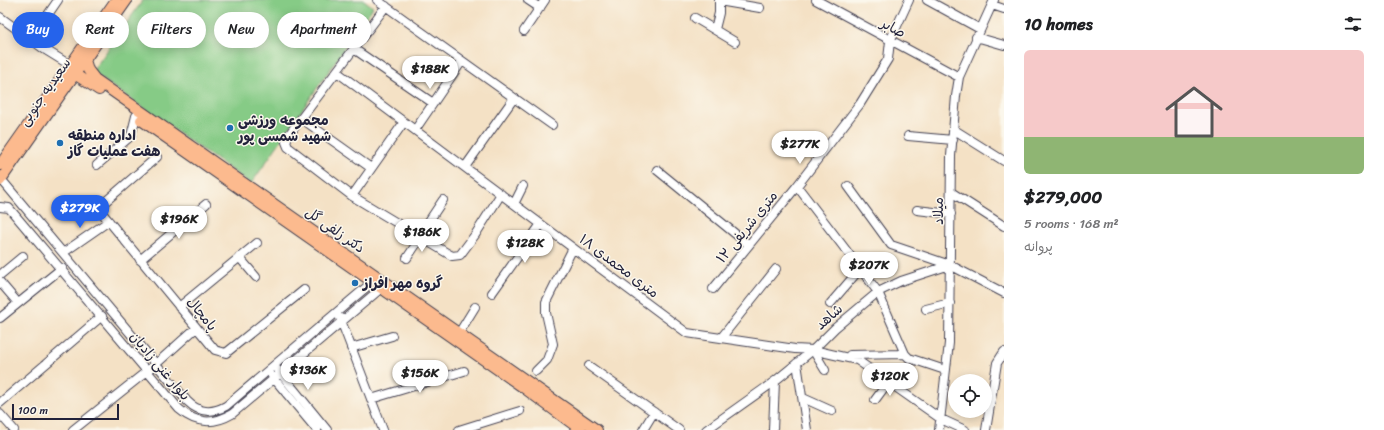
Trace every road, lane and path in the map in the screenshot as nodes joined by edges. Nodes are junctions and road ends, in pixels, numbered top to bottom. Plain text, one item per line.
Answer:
1 (58, 0) edge
2 (116, 0) edge
3 (128, 0) edge
4 (377, 0) edge
5 (528, 0) edge
6 (545, 0) edge
7 (719, 0) edge
8 (816, 0) edge
9 (910, 0) edge
10 (927, 0) edge
11 (993, 3) edge
12 (386, 6) junction
13 (540, 8) junction
14 (760, 8) dead end
15 (1004, 8) edge
16 (50, 12) edge
17 (0, 17) edge
18 (695, 18) dead end
19 (714, 29) junction
20 (980, 29) junction
21 (524, 31) dead end
22 (976, 37) junction
23 (890, 41) junction
24 (735, 42) dead end
25 (1004, 46) edge
26 (354, 49) junction
27 (85, 60) junction
28 (462, 61) junction
29 (71, 69) junction
30 (337, 72) junction
31 (959, 77) junction
32 (514, 98) junction
33 (433, 103) junction
34 (136, 116) junction
35 (302, 119) junction
36 (404, 122) junction
37 (552, 125) dead end
38 (953, 129) junction
39 (415, 130) junction
40 (908, 136) dead end
41 (952, 140) junction
42 (158, 157) dead end
43 (1004, 161) edge
44 (0, 164) edge
45 (97, 164) dead end
46 (465, 167) junction
47 (371, 168) junction
48 (656, 170) dead end
49 (0, 180) edge
50 (523, 186) dead end
51 (797, 186) junction
52 (848, 186) dead end
53 (951, 192) junction
54 (501, 194) junction
55 (352, 196) junction
56 (17, 200) junction
57 (443, 200) dead end
58 (206, 204) dead end
59 (514, 204) junction
60 (0, 207) edge
61 (9, 208) junction
62 (917, 210) dead end
63 (951, 214) junction
64 (109, 221) junction
65 (541, 224) junction
66 (1004, 226) edge
67 (420, 237) junction
68 (257, 243) dead end
69 (749, 245) junction
70 (573, 248) junction
71 (63, 253) junction
72 (23, 256) dead end
73 (239, 257) junction
74 (407, 258) dead end
75 (140, 260) junction
76 (950, 265) junction
77 (62, 268) junction
78 (776, 269) dead end
79 (860, 269) junction
80 (1, 271) edge
81 (256, 277) dead end
82 (0, 282) edge
83 (372, 283) junction
84 (384, 286) junction
85 (714, 289) dead end
86 (304, 290) dead end
87 (878, 292) junction
88 (492, 293) dead end
89 (1004, 293) edge
90 (372, 297) junction
91 (18, 303) junction
92 (950, 303) junction
93 (830, 304) dead end
94 (179, 307) junction
95 (475, 307) dead end
96 (926, 309) dead end
97 (338, 312) junction
98 (102, 316) junction
99 (0, 318) edge
100 (341, 322) junction
101 (196, 328) junction
102 (459, 333) junction
103 (392, 336) dead end
104 (721, 338) junction
105 (351, 348) junction
106 (813, 350) junction
107 (1004, 352) edge
108 (905, 354) junction
109 (840, 356) junction
110 (797, 363) junction
111 (1000, 363) edge
112 (156, 364) junction
113 (274, 365) junction
114 (589, 366) dead end
115 (825, 370) dead end
116 (945, 370) junction
117 (147, 371) junction
118 (267, 371) junction
119 (464, 371) dead end
120 (536, 371) dead end
121 (278, 376) junction
122 (775, 381) junction
123 (888, 381) junction
124 (371, 398) junction
125 (803, 398) junction
126 (875, 400) dead end
127 (0, 403) edge
128 (520, 411) dead end
129 (832, 411) dead end
130 (654, 412) junction
131 (0, 414) edge
132 (940, 419) junction
133 (12, 430) edge
134 (73, 430) edge
135 (317, 430) edge
136 (326, 430) edge
137 (383, 430) edge
138 (459, 430) edge
139 (581, 430) edge
140 (597, 430) edge
141 (643, 430) edge
142 (679, 430) edge
143 (706, 430) edge
144 (773, 430) edge
145 (807, 430) edge
146 (939, 430) edge
147 (965, 430) edge
148 (986, 430) edge

1 - 16 street
2 - 29 main road, سعیدیه جنوبی
3 - 27 main road, سعیدیه جنوبی
4 - 12 street
5 - 13 street
6 - 13 street
7 - 14 street
7 - 19 street
8 - 23 street, صابر
9 - 23 street, ۱۲ متری شریفی
10 - 20 street
11 - 15 street
11 - 20 street, میلاد
12 - 26 street
12 - 28 street
13 - 21 street
17 - 29 street
18 - 19 street
19 - 24 street
20 - 22 street, میلاد
22 - 25 street
22 - 31 street, میلاد
23 - 31 street, صابر
23 - 51 street, ۱۲ متری شریفی
26 - 30 street
26 - 33 street
27 - 29 main road, سعیدیه جنوبی
27 - 83 main road, دکتر زلفی گل
28 - 32 street
28 - 33 street
29 - 34 main road, دکتر زلفی گل
29 - 44 main road, سعیدیه جنوبی
29 - 49 main road, سعیدیه جنوبی
30 - 35 street
30 - 36 street, ۱۸ متری محمدی
31 - 38 street, میلاد
32 - 37 street
32 - 46 street
33 - 39 street
34 - 45 street
34 - 83 main road, دکتر زلفی گل
35 - 47 street
35 - 55 street
36 - 39 street, ۱۸ متری محمدی
36 - 47 street
38 - 41 street, میلاد
38 - 43 street
39 - 46 street, ۱۸ متری محمدی
40 - 41 street
41 - 53 street, میلاد
42 - 64 street, پامچال
46 - 54 street, ۱۸ متری محمدی
47 - 55 street
48 - 69 street
49 - 56 street, بلوار غنی زادیان
50 - 59 street
51 - 69 street, ۱۲ متری شریفی
51 - 79 street
52 - 76 street
53 - 63 street, میلاد
53 - 66 street
54 - 59 street, ۱۸ متری محمدی
54 - 67 street
55 - 67 street
56 - 61 street
56 - 71 street, بلوار غنی زادیان
57 - 67 street
58 - 75 street
59 - 65 street, ۱۸ متری محمدی
60 - 61 street
61 - 77 street, بلوار غنی زادیان
62 - 63 street
63 - 76 street, میلاد
64 - 71 street
64 - 75 street, پامچال
65 - 70 street, ۱۸ متری محمدی
65 - 88 street
67 - 74 street
68 - 73 street
69 - 85 street, ۱۲ متری شریفی
70 - 104 street, ۱۸ متری محمدی
70 - 120 street
71 - 112 street, بلوار غنی زادیان
72 - 80 street
73 - 81 street
73 - 94 street
75 - 94 street, پامچال
76 - 87 street, شاهد
76 - 89 street
76 - 92 street, میلاد
77 - 91 street
77 - 98 street, بلوار غنی زادیان
78 - 104 street
79 - 87 street
79 - 93 street
82 - 91 street
83 - 84 main road, دکتر زلفی گل
83 - 90 street
83 - 97 street, بلوار غنی زادیان
84 - 90 street, بلوار غنی زادیان
84 - 102 main road, دکتر زلفی گل
84 - 139 main road, دکتر زلفی گل
86 - 101 street, پامچال
87 - 106 street, شاهد
87 - 108 street
90 - 100 street, بلوار غنی زادیان
91 - 99 street
92 - 96 street
92 - 116 street, میلاد
94 - 101 street, پامچال
95 - 102 street
97 - 100 street
97 - 113 street, بلوار غنی زادیان
98 - 117 street, بلوار غنی زادیان
98 - 127 street
100 - 105 street
100 - 121 street, بلوار غنی زادیان
101 - 112 street
102 - 140 main road, دکتر زلفی گل
103 - 105 street
104 - 106 street, ۱۸ متری محمدی
105 - 124 street
106 - 109 street, ۱۸ متری محمدی
106 - 110 street, شاهد
106 - 115 street
107 - 111 street
108 - 109 street
108 - 116 street
109 - 123 street
110 - 122 street, شاهد
110 - 125 street
111 - 148 street
112 - 117 street
112 - 118 street, بلوار غنی زادیان
113 - 118 street, بلوار غنی زادیان
113 - 121 street
114 - 130 street
116 - 132 street, میلاد
117 - 121 street, بلوار غنی زادیان
117 - 134 street
118 - 121 street
119 - 124 street
121 - 135 street
121 - 136 street
122 - 143 street, شاهد
122 - 144 street
123 - 126 street
123 - 132 street
124 - 137 street
125 - 129 street
125 - 145 street
128 - 138 street
130 - 141 street
130 - 142 street
131 - 133 street
132 - 146 street, میلاد
132 - 147 street

